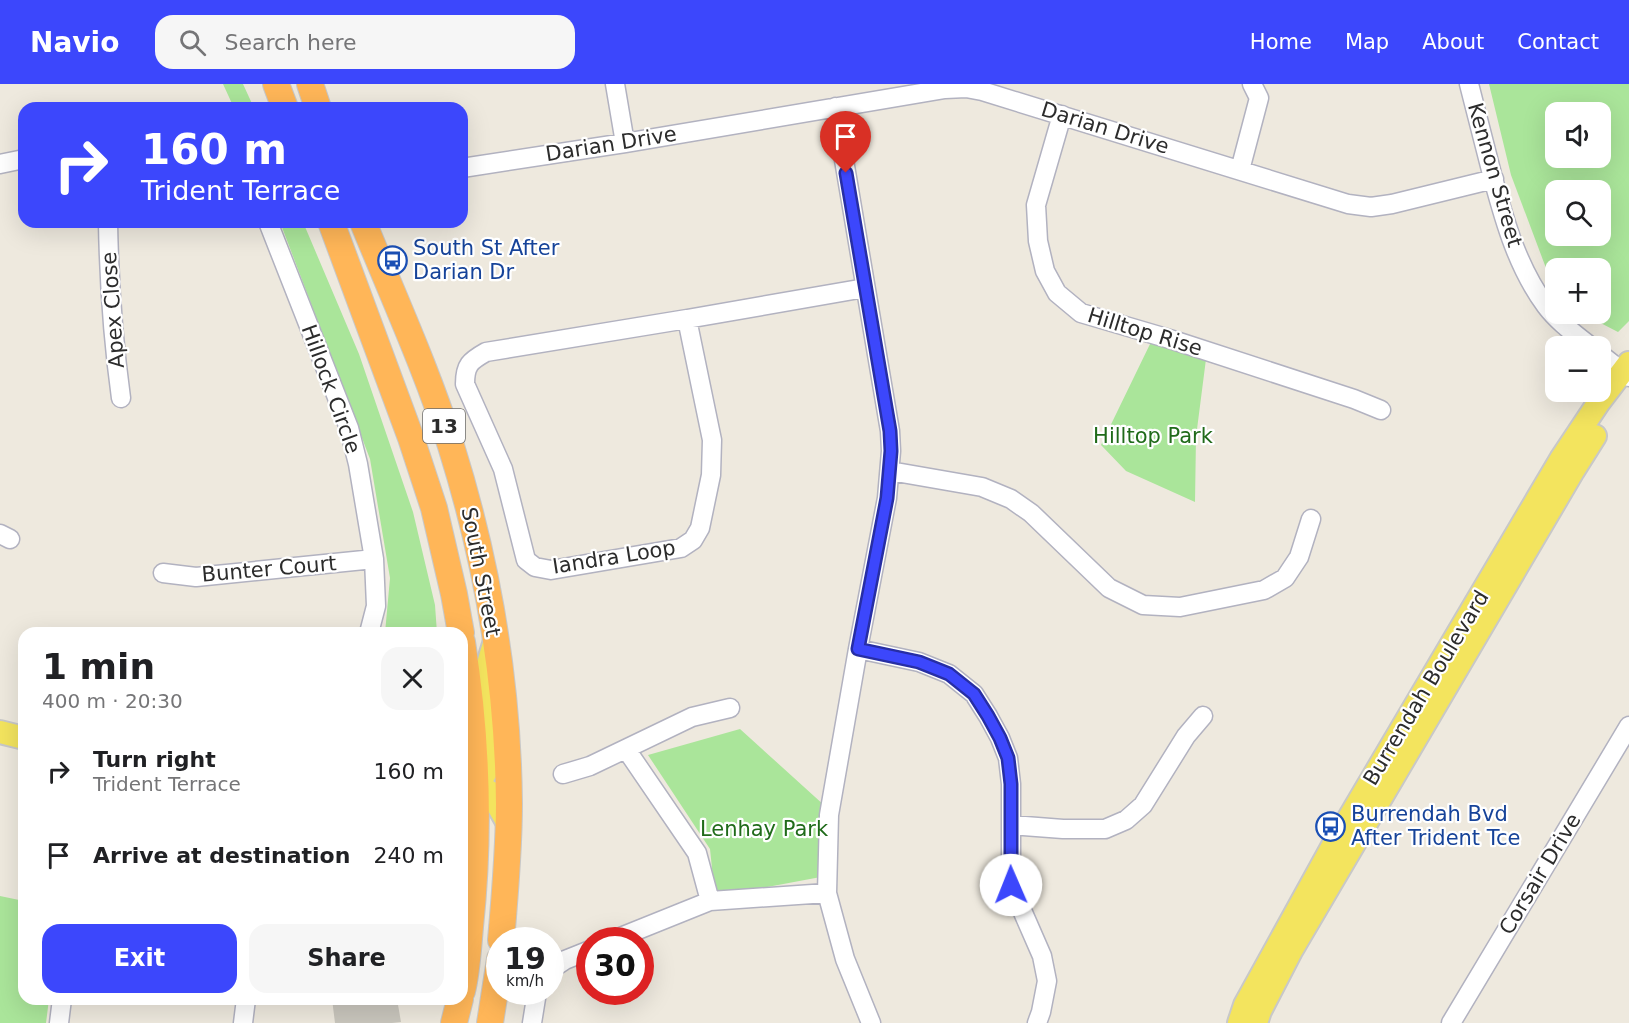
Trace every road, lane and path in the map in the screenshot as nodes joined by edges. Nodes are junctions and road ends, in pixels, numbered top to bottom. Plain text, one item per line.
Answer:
1 (276, 84) edge
2 (310, 84) edge
3 (615, 84) edge
4 (1252, 84) edge
5 (1469, 84) edge
6 (283, 102) edge
7 (316, 102) edge
8 (835, 107) junction
9 (1062, 115) junction
10 (625, 143) junction
11 (18, 160) edge
12 (0, 164) edge
13 (468, 167) edge
14 (1240, 170) junction
15 (1494, 180) junction
16 (108, 228) edge
17 (270, 228) edge
18 (332, 228) edge
19 (365, 228) edge
20 (866, 288) junction
21 (687, 319) junction
22 (1578, 336) edge
23 (1611, 363) edge
24 (1627, 375) edge
25 (121, 398) dead end
26 (1381, 410) dead end
27 (890, 471) junction
28 (1311, 519) dead end
29 (374, 558) junction
30 (163, 573) dead end
31 (371, 627) edge
32 (459, 627) edge
33 (495, 639) junction
34 (858, 649) junction
35 (468, 680) edge
36 (730, 708) dead end
37 (1203, 716) dead end
38 (1629, 726) edge
39 (0, 732) edge
40 (468, 735) edge
41 (18, 736) edge
42 (626, 749) junction
43 (563, 774) dead end
44 (468, 784) edge
45 (468, 784) edge
46 (468, 796) edge
47 (509, 825) junction
48 (1011, 825) junction
49 (468, 885) edge
50 (826, 893) junction
51 (710, 901) junction
52 (472, 903) junction
53 (502, 927) edge
54 (646, 927) edge
55 (468, 938) edge
56 (61, 1005) edge
57 (245, 1005) edge
58 (458, 1005) edge
59 (493, 1005) edge
60 (535, 1005) edge
61 (59, 1023) edge
62 (243, 1023) edge
63 (454, 1023) edge
64 (490, 1023) edge
65 (532, 1023) edge
66 (871, 1023) edge
67 (1037, 1023) edge
68 (1239, 1023) edge
69 (1256, 1023) edge
70 (1451, 1023) edge

1 - 6 highway
2 - 7 highway
3 - 10 street
4 - 14 street
5 - 15 street, Kennon Street
8 - 9 street, Darian Drive
8 - 10 street, Darian Drive
8 - 20 street
9 - 14 street, Darian Drive
9 - 26 street, Hilltop Rise
10 - 13 street, Darian Drive
11 - 12 street
14 - 15 street, Darian Drive
15 - 22 street, Kennon Street
16 - 25 street, Apex Close
17 - 29 street, Hillock Circle
18 - 32 highway, South Street / 13
19 - 33 highway, South Street / 13
20 - 21 street, Iandra Loop
20 - 27 street
21 - 21 street, Iandra Loop
23 - 24 street
24 - 68 main road, Burrendah Boulevard
24 - 69 main road, Burrendah Boulevard
27 - 28 street
27 - 34 street
29 - 30 street, Bunter Court
29 - 31 street, Hillock Circle
33 - 44 main road
33 - 47 highway, South Street / 13
34 - 48 street
34 - 50 street
35 - 40 highway, South Street
36 - 42 street
37 - 48 street
38 - 70 street, Corsair Drive
39 - 41 main road
42 - 43 street
42 - 51 street
45 - 47 main road
46 - 52 highway, South Street
47 - 53 highway, South Street / 13
48 - 67 street
49 - 52 highway
50 - 51 street
50 - 66 street
51 - 54 street
52 - 55 highway, South Street
56 - 61 street
57 - 62 street
58 - 63 highway
59 - 64 highway
60 - 65 street

